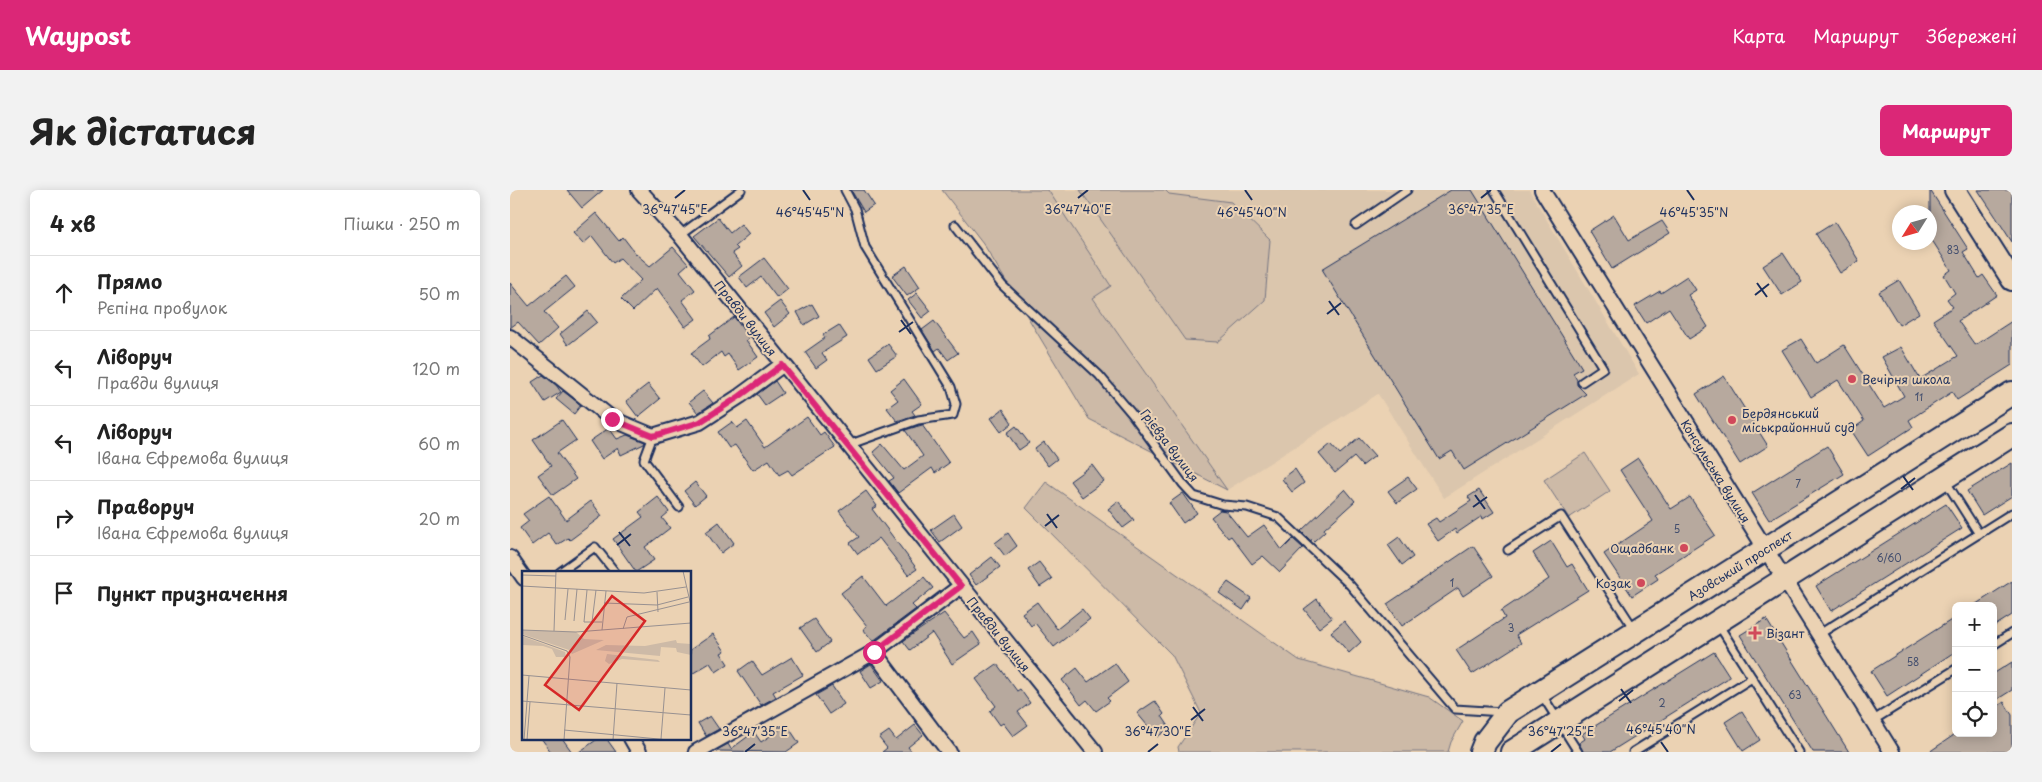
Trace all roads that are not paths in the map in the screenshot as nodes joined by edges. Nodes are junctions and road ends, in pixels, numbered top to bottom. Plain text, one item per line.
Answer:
1 (640, 190) edge
2 (741, 190) edge
3 (845, 190) edge
4 (1407, 190) edge
5 (1494, 190) edge
6 (1542, 190) edge
7 (1955, 190) edge
8 (955, 225) dead end
9 (1356, 225) dead end
10 (680, 235) junction
11 (2012, 280) edge
12 (510, 337) edge
13 (782, 365) junction
14 (1582, 382) dead end
15 (2012, 393) edge
16 (2012, 435) edge
17 (653, 436) junction
18 (848, 445) junction
19 (1943, 478) junction
20 (679, 507) dead end
21 (2012, 513) edge
22 (1979, 534) junction
23 (1765, 549) junction
24 (1508, 550) dead end
25 (510, 558) edge
26 (561, 571) edge
27 (614, 571) edge
28 (522, 575) edge
29 (1783, 579) junction
30 (961, 586) junction
31 (1716, 622) junction
32 (1635, 631) junction
33 (2012, 633) edge
34 (1818, 635) junction
35 (1997, 642) edge
36 (874, 652) junction
37 (1952, 671) edge
38 (1752, 678) junction
39 (1540, 692) junction
40 (1508, 712) junction
41 (1558, 721) junction
42 (1872, 721) junction
43 (632, 740) edge
44 (639, 752) edge
45 (696, 752) edge
46 (949, 752) edge
47 (1095, 752) edge
48 (1481, 752) edge
49 (1512, 752) edge
50 (1578, 752) edge
51 (1633, 752) edge
52 (1799, 752) edge
53 (1892, 752) edge

1 - 10 street, Правди вулиця
2 - 10 lane
3 - 18 lane
4 - 9 lane
5 - 14 lane
6 - 23 street, Консульська вулиця
7 - 11 main road
8 - 40 lane, Грієвза вулиця
10 - 13 street, Правди вулиця
12 - 17 street
13 - 17 street
13 - 18 street, Правди вулиця
15 - 23 main road, Азовський проспект
16 - 19 main road
17 - 20 lane
18 - 30 street, Правди вулиця
19 - 22 lane
19 - 29 main road
21 - 22 lane
22 - 34 lane
23 - 29 street, Консульська вулиця
23 - 32 main road, Азовський проспект
24 - 32 lane
25 - 28 street
26 - 27 lane
29 - 31 main road
29 - 34 street, Консульська вулиця
30 - 36 street
30 - 47 street, Правди вулиця
31 - 38 lane
31 - 41 main road
32 - 39 main road, Азовський проспект
33 - 35 lane
34 - 42 street, Консульська вулиця
36 - 45 street
36 - 46 street
37 - 42 lane
38 - 51 lane
38 - 52 lane
39 - 40 main road, Азовський проспект
39 - 41 lane
40 - 48 main road, Азовський проспект
41 - 49 main road
41 - 50 lane
42 - 53 street, Консульська вулиця
43 - 44 street

